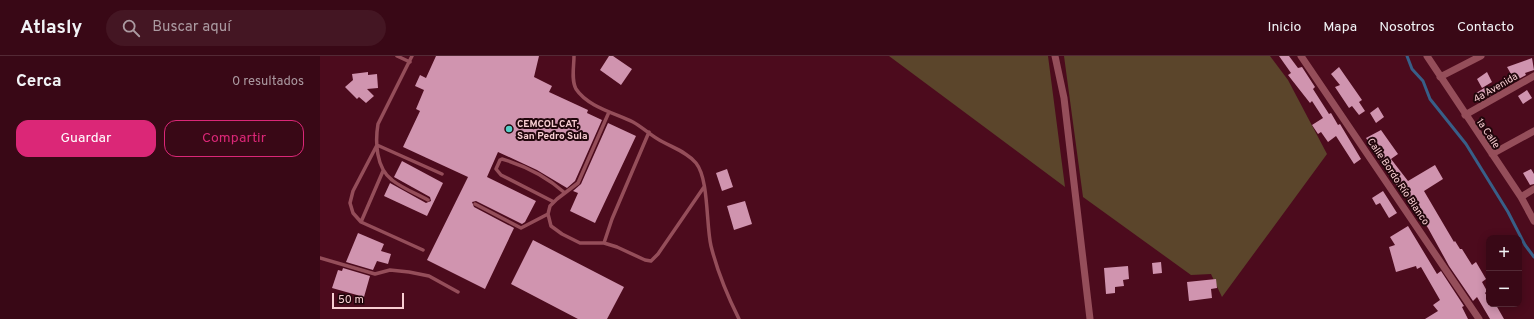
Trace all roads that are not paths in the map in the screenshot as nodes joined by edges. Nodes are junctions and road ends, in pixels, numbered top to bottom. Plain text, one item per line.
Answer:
1 (397, 56) edge
2 (412, 56) edge
3 (574, 56) edge
4 (1055, 56) edge
5 (1300, 56) edge
6 (1427, 56) edge
7 (1481, 56) edge
8 (410, 62) junction
9 (1534, 76) edge
10 (1440, 77) junction
11 (609, 112) junction
12 (1465, 115) junction
13 (1534, 131) edge
14 (649, 132) junction
15 (377, 145) junction
16 (1492, 154) junction
17 (383, 171) junction
18 (442, 174) dead end
19 (704, 187) junction
20 (1534, 189) edge
21 (565, 193) junction
22 (1521, 197) junction
23 (428, 200) dead end
24 (554, 202) junction
25 (475, 204) dead end
26 (548, 214) junction
27 (1534, 221) edge
28 (361, 222) junction
29 (604, 243) junction
30 (423, 250) dead end
31 (320, 258) edge
32 (458, 292) dead end
33 (739, 319) edge
34 (1090, 319) edge
35 (1479, 319) edge

1 - 8 lane
2 - 8 lane
3 - 11 lane
4 - 34 street
5 - 35 street, Calle Bordo Río Blanco
6 - 10 street, 1a Calle
7 - 10 street
8 - 15 lane
9 - 12 street, 4a Avenida
10 - 12 street, 1a Calle
11 - 14 lane
11 - 21 lane
12 - 16 street, 1a Calle
13 - 16 street
14 - 19 lane
14 - 29 lane
15 - 17 lane
15 - 18 lane
15 - 28 lane
16 - 22 street, 1a Calle
17 - 23 lane
17 - 28 lane
19 - 29 lane
19 - 33 lane
20 - 22 street
21 - 24 lane
21 - 24 lane
22 - 27 street, 1a Calle
24 - 26 lane
25 - 26 lane
26 - 29 lane
28 - 30 lane
31 - 32 lane

